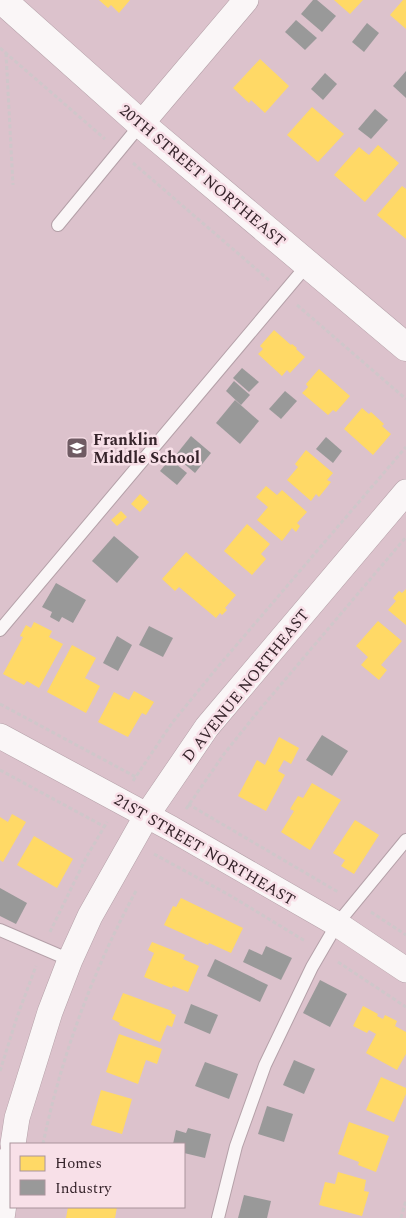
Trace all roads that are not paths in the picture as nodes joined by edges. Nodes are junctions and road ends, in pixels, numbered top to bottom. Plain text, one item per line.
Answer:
1 (2, 0) edge
2 (246, 0) edge
3 (141, 124) junction
4 (58, 225) dead end
5 (308, 264) junction
6 (406, 347) edge
7 (406, 492) edge
8 (0, 630) edge
9 (0, 736) edge
10 (147, 815) junction
11 (406, 840) edge
12 (337, 924) junction
13 (0, 930) edge
14 (70, 960) junction
15 (406, 970) edge
16 (9, 1115) edge
17 (13, 1143) edge
18 (10, 1163) edge
19 (2, 1218) edge
20 (218, 1218) edge

1 - 3 street, 20TH STREET NORTHEAST
2 - 3 street
3 - 4 lane
3 - 5 street, 20TH STREET NORTHEAST
5 - 6 street, 20TH STREET NORTHEAST
5 - 8 lane
7 - 10 street, D AVENUE NORTHEAST
9 - 10 street, 21ST STREET NORTHEAST
10 - 12 street, 21ST STREET NORTHEAST
10 - 14 street, D AVENUE NORTHEAST
11 - 12 lane
12 - 15 street, 21ST STREET NORTHEAST
12 - 20 lane
13 - 14 lane
14 - 16 street, D AVENUE NORTHEAST
16 - 17 street, D AVENUE NORTHEAST
18 - 19 street

